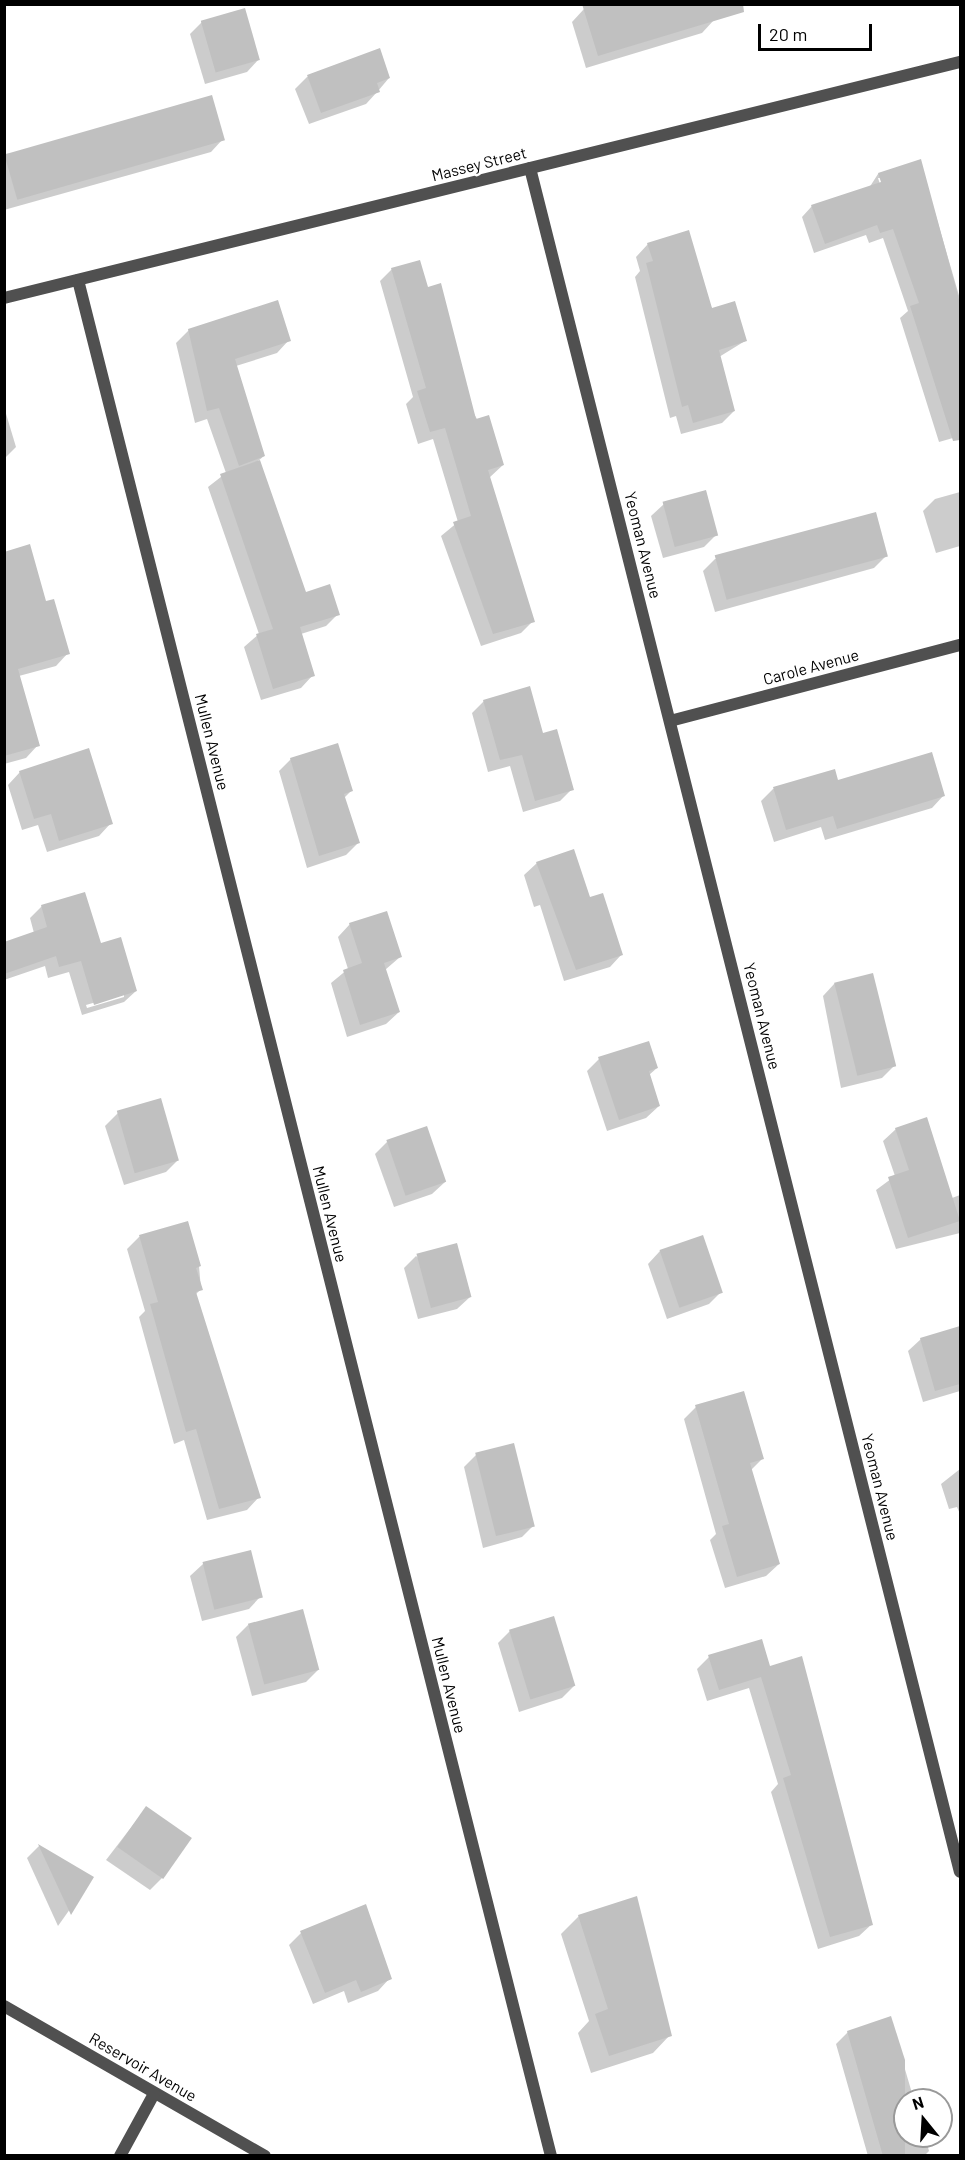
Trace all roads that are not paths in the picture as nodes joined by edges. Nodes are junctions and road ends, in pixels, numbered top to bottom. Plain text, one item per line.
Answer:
1 (960, 62) edge
2 (530, 168) junction
3 (78, 280) junction
4 (4, 298) edge
5 (960, 645) edge
6 (670, 721) junction
7 (960, 1872) edge
8 (4, 2006) edge
9 (154, 2094) junction
10 (120, 2156) edge
11 (265, 2156) edge
12 (551, 2156) edge

1 - 2 street, Massey Street
2 - 3 street, Massey Street
2 - 6 street, Yeoman Avenue
3 - 4 street, Massey Street
3 - 12 street, Mullen Avenue
5 - 6 street, Carole Avenue
6 - 7 street, Yeoman Avenue
8 - 9 street, Reservoir Avenue
9 - 10 street
9 - 11 street, Reservoir Avenue

